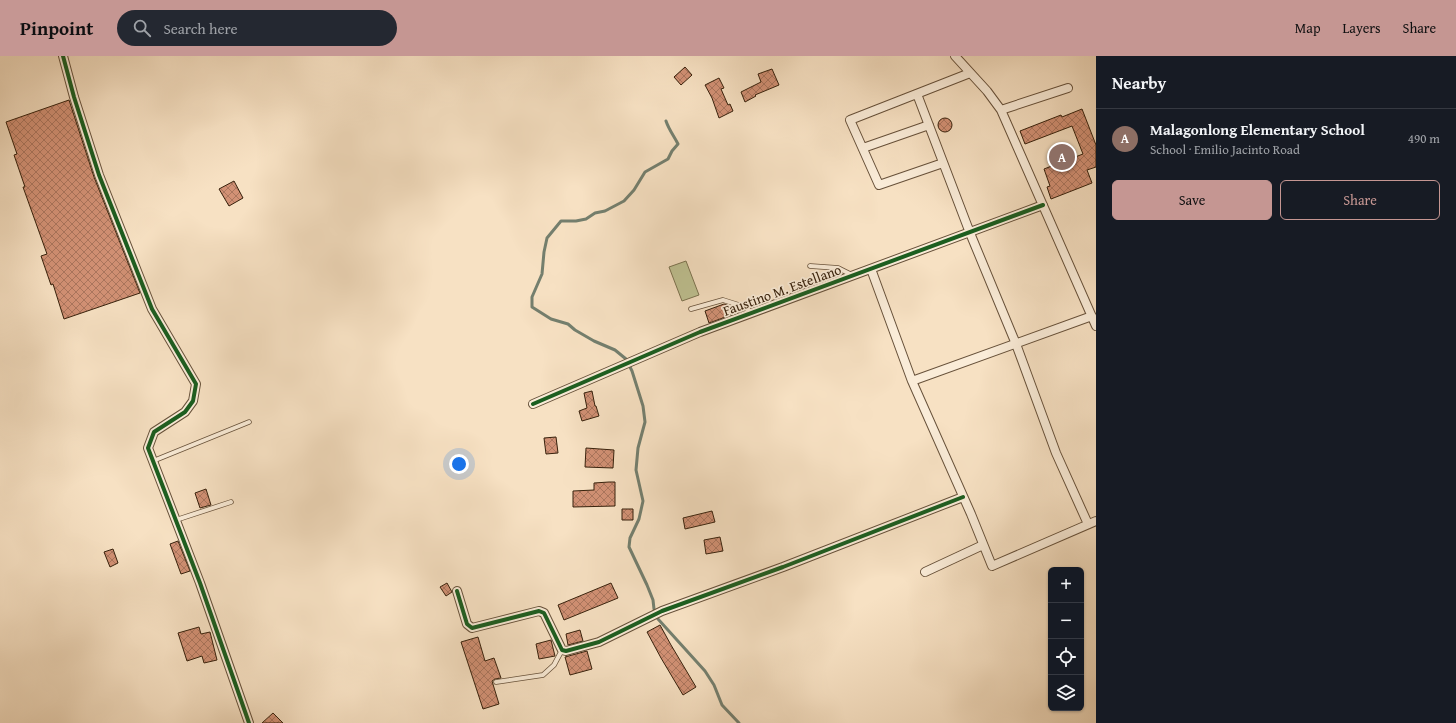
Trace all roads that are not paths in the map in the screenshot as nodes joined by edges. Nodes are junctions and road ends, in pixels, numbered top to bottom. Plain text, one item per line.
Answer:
1 (63, 56) edge
2 (955, 56) edge
3 (970, 73) junction
4 (1068, 88) dead end
5 (917, 94) junction
6 (1001, 110) junction
7 (929, 125) junction
8 (863, 148) junction
9 (943, 163) junction
10 (1043, 205) junction
11 (970, 233) junction
12 (810, 266) dead end
13 (871, 269) junction
14 (854, 276) junction
15 (691, 309) dead end
16 (753, 313) junction
17 (1092, 316) junction
18 (1096, 326) edge
19 (1016, 344) junction
20 (912, 381) junction
21 (533, 404) dead end
22 (249, 422) dead end
23 (153, 461) junction
24 (963, 497) junction
25 (231, 502) dead end
26 (176, 520) junction
27 (1092, 523) edge
28 (983, 545) junction
29 (926, 572) dead end
30 (457, 591) dead end
31 (562, 650) junction
32 (496, 682) dead end
33 (249, 723) edge

1 - 23 street
2 - 3 street
3 - 5 street
3 - 6 street
4 - 6 street
5 - 7 street
5 - 8 street
6 - 10 street
7 - 8 street
7 - 9 street
8 - 9 street
9 - 11 street
10 - 11 street, Faustino M. Estellano
10 - 17 street
11 - 13 street, Faustino M. Estellano
11 - 19 street
12 - 14 lane
13 - 14 street, Faustino M. Estellano
13 - 20 street
14 - 16 street, Faustino M. Estellano
15 - 16 lane
16 - 21 street, Faustino M. Estellano
17 - 18 street
17 - 19 street
19 - 20 street
19 - 27 street
20 - 24 street
22 - 23 lane
23 - 26 street
24 - 28 street
24 - 31 street
25 - 26 lane
26 - 33 street
27 - 28 street
28 - 29 street
30 - 31 street
31 - 32 lane

